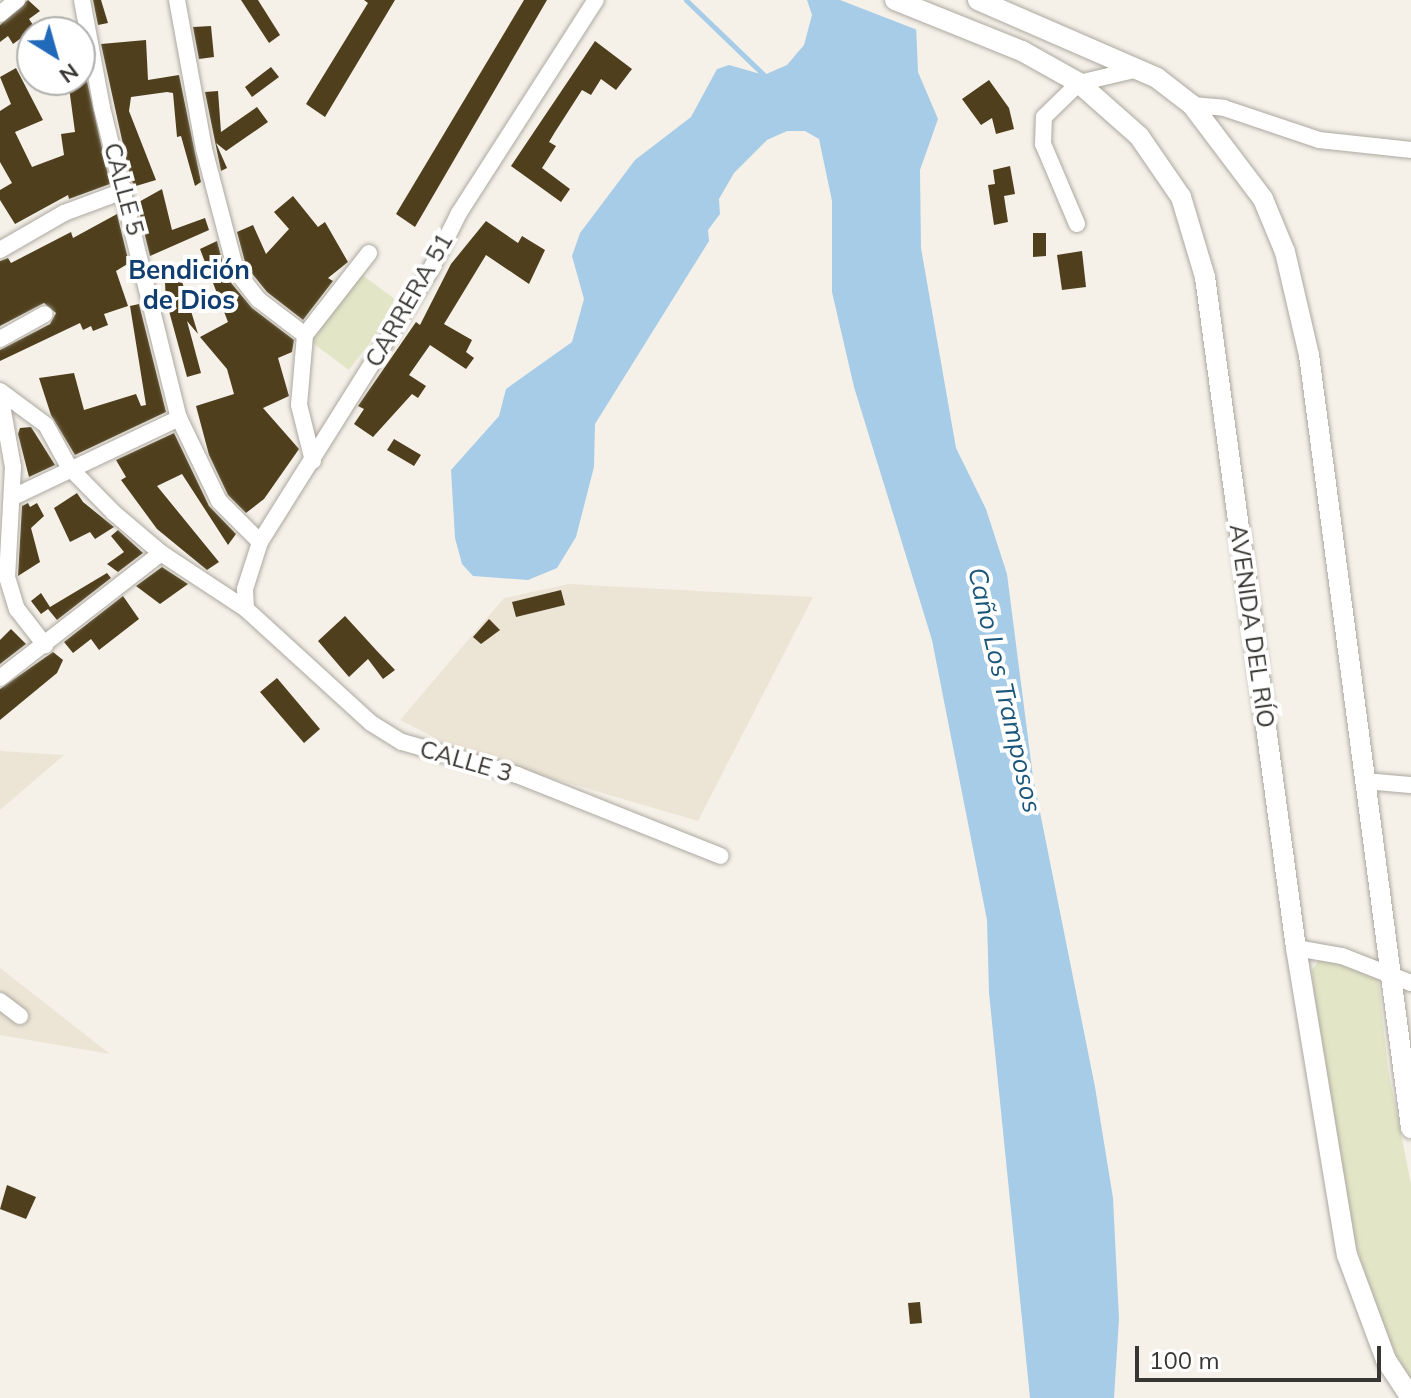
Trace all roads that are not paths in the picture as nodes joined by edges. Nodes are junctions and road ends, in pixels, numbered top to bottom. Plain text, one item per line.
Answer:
1 (17, 0) edge
2 (82, 0) edge
3 (177, 0) edge
4 (596, 0) edge
5 (895, 0) edge
6 (978, 0) edge
7 (0, 14) edge
8 (1138, 69) junction
9 (1079, 83) junction
10 (1192, 105) junction
11 (1411, 150) edge
12 (126, 190) junction
13 (1077, 224) dead end
14 (0, 250) edge
15 (369, 253) dead end
16 (45, 314) dead end
17 (305, 335) junction
18 (0, 339) edge
19 (0, 393) edge
20 (179, 418) junction
21 (313, 461) junction
22 (73, 471) junction
23 (13, 497) junction
24 (260, 542) junction
25 (161, 553) junction
26 (246, 609) junction
27 (45, 645) junction
28 (0, 678) edge
29 (1364, 781) junction
30 (1411, 785) edge
31 (721, 856) dead end
32 (1296, 948) junction
33 (1387, 971) junction
34 (1409, 984) edge
35 (0, 1001) edge
36 (20, 1016) dead end
37 (1411, 1128) edge
38 (1411, 1398) edge

1 - 7 street
2 - 12 street, CALLE 5
3 - 17 street
4 - 21 street, CARRERA 51
5 - 9 main road, AVENIDA DEL RÍO
6 - 8 main road
8 - 9 street
8 - 10 main road
9 - 13 street
9 - 32 main road, AVENIDA DEL RÍO
10 - 11 street
10 - 29 main road
12 - 14 street
12 - 20 street, CALLE 5
15 - 17 street
16 - 18 street
17 - 21 street
19 - 22 street, CALLE 3
19 - 23 street
20 - 22 street
20 - 24 street, CALLE 5
21 - 24 street, CARRERA 51
22 - 23 street
22 - 25 street, CALLE 3
23 - 27 street
24 - 26 street, CARRERA 51
25 - 26 street, CALLE 3
25 - 27 street
26 - 31 street, CALLE 3
27 - 28 street
29 - 30 street
29 - 33 main road
32 - 33 street
32 - 38 main road, AVENIDA DEL RÍO
33 - 34 street
33 - 37 main road
35 - 36 street

